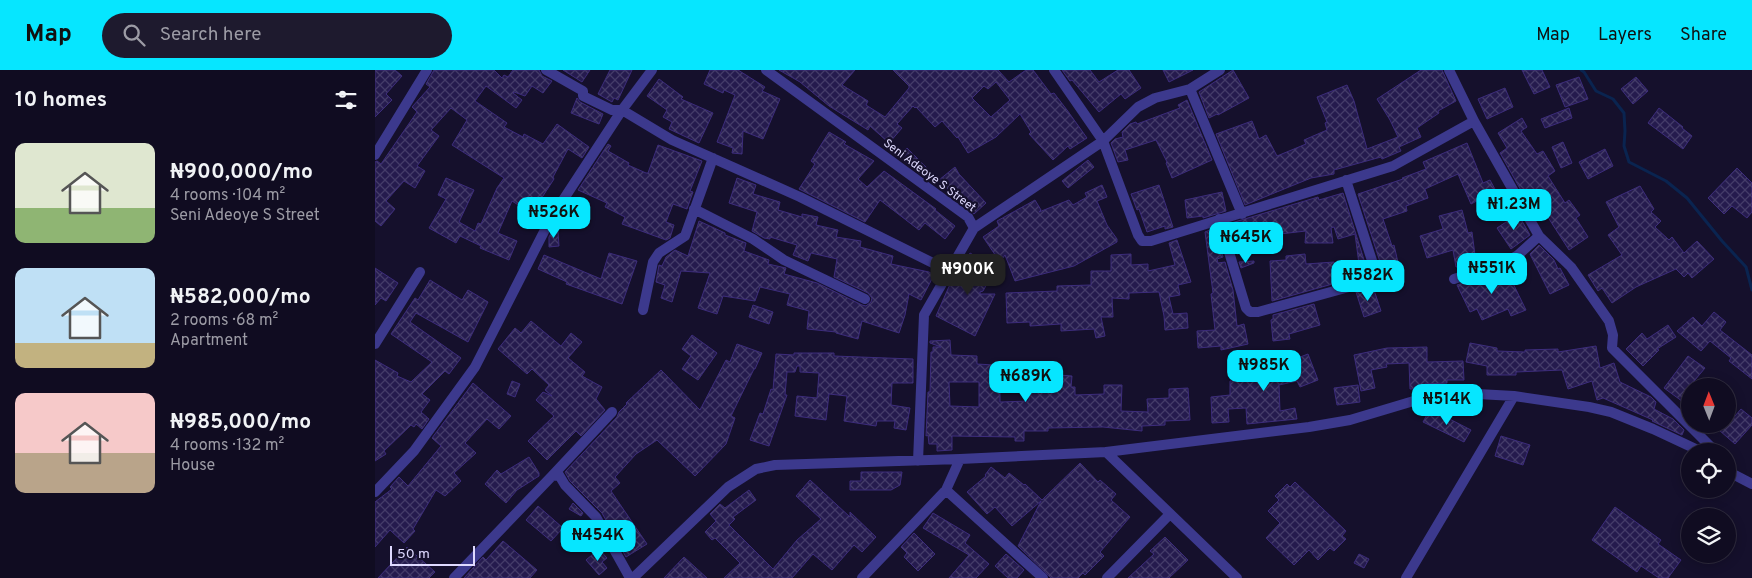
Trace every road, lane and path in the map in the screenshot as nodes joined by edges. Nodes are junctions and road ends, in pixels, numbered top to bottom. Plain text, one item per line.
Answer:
1 (427, 70) edge
2 (547, 70) edge
3 (652, 70) edge
4 (766, 70) edge
5 (1054, 70) edge
6 (1220, 70) edge
7 (1449, 70) edge
8 (780, 74) edge
9 (1190, 89) junction
10 (622, 110) junction
11 (1474, 121) junction
12 (1103, 141) junction
13 (375, 155) edge
14 (713, 158) junction
15 (1346, 180) junction
16 (694, 209) junction
17 (1242, 214) junction
18 (1219, 219) junction
19 (973, 228) junction
20 (1539, 236) junction
21 (949, 271) junction
22 (420, 272) dead end
23 (1454, 279) dead end
24 (865, 298) dead end
25 (643, 310) dead end
26 (375, 344) edge
27 (1514, 396) junction
28 (612, 412) dead end
29 (1683, 443) edge
30 (1707, 443) edge
31 (1105, 452) junction
32 (960, 459) junction
33 (918, 461) junction
34 (552, 476) junction
35 (1736, 476) edge
36 (1752, 484) edge
37 (946, 490) junction
38 (375, 492) edge
39 (1170, 514) junction
40 (865, 577) edge
41 (454, 578) edge
42 (631, 578) edge
43 (1043, 578) edge
44 (1107, 578) edge
45 (1237, 578) edge
46 (1406, 578) edge

1 - 13 street
2 - 10 street
3 - 10 street
4 - 8 street, Seni Adeoye S Street
5 - 12 street
6 - 9 street
7 - 11 street
8 - 19 street, Seni Adeoye S Street
9 - 12 street
9 - 17 street
10 - 14 street
10 - 38 street
11 - 15 street
11 - 20 street
12 - 18 street
12 - 19 street
14 - 16 street
14 - 21 street
15 - 17 street
15 - 18 street
16 - 24 street
16 - 25 street
17 - 18 street
19 - 21 street, Seni Adeoye S Street
20 - 23 street
20 - 30 street
21 - 33 street, Seni Adeoye S Street
22 - 26 street
27 - 29 street
27 - 31 street
27 - 46 street
28 - 34 street
31 - 32 street
31 - 39 street
32 - 33 street
32 - 37 street
33 - 42 street
34 - 41 street
34 - 42 street
35 - 36 street
37 - 40 street
37 - 43 street
39 - 44 street
39 - 45 street

